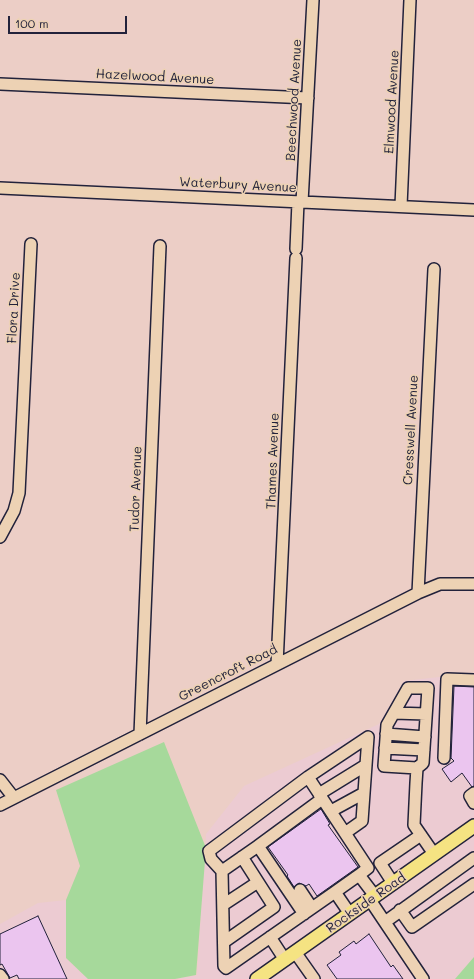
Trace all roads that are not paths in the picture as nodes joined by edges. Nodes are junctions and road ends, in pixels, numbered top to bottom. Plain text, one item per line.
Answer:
1 (312, 0) edge
2 (410, 0) edge
3 (0, 84) edge
4 (308, 98) junction
5 (0, 188) edge
6 (300, 202) junction
7 (401, 206) junction
8 (474, 210) edge
9 (31, 244) dead end
10 (160, 246) dead end
11 (296, 253) joint
12 (434, 269) dead end
13 (0, 537) edge
14 (474, 584) edge
15 (418, 593) junction
16 (277, 664) junction
17 (474, 680) edge
18 (394, 713) junction
19 (426, 714) junction
20 (140, 734) junction
21 (386, 734) junction
22 (425, 737) junction
23 (385, 748) junction
24 (424, 750) junction
25 (444, 758) dead end
26 (366, 765) junction
27 (417, 768) junction
28 (308, 777) junction
29 (0, 780) edge
30 (364, 793) junction
31 (474, 793) edge
32 (321, 797) junction
33 (14, 798) junction
34 (474, 803) edge
35 (0, 805) edge
36 (331, 811) junction
37 (474, 826) edge
38 (345, 833) junction
39 (421, 836) junction
40 (258, 846) junction
41 (434, 854) junction
42 (242, 857) junction
43 (474, 858) edge
44 (222, 871) junction
45 (359, 875) junction
46 (258, 882) junction
47 (393, 883) junction
48 (474, 884) edge
49 (300, 890) dead end
50 (335, 892) junction
51 (372, 898) junction
52 (223, 905) junction
53 (400, 910) junction
54 (308, 911) junction
55 (350, 914) junction
56 (385, 922) junction
57 (270, 937) junction
58 (224, 942) junction
59 (295, 952) junction
60 (285, 960) junction
61 (0, 975) edge
62 (3, 979) edge
63 (257, 979) edge
64 (314, 979) edge
65 (423, 979) edge

1 - 4 street, Beechwood Avenue
2 - 7 street, Elmwood Avenue
3 - 4 street, Hazelwood Avenue
4 - 6 street, Beechwood Avenue
5 - 6 street, Waterbury Avenue
6 - 7 street, Waterbury Avenue
6 - 11 street, Beechwood Avenue
7 - 8 street, Waterbury Avenue
9 - 13 street, Flora Drive
10 - 20 street, Tudor Avenue
11 - 16 street, Thames Avenue
12 - 15 street, Cresswell Avenue
14 - 15 street, Greencroft Road
15 - 16 street, Greencroft Road
16 - 20 street, Greencroft Road
17 - 25 street
18 - 19 street
18 - 19 street
18 - 21 street
19 - 22 street
20 - 33 street, Greencroft Road
21 - 22 street
21 - 23 street
22 - 24 street
23 - 24 street
23 - 27 street
24 - 27 street
26 - 28 street
26 - 30 street
26 - 32 street
27 - 39 street
28 - 32 street
28 - 44 street
29 - 33 street
30 - 36 street
30 - 38 street
31 - 34 street
32 - 36 street
32 - 40 street
33 - 35 street, Greencroft Road
36 - 38 street
37 - 41 main road, Rockside Road
38 - 45 street
39 - 41 street
39 - 47 street
40 - 42 street
40 - 54 street
41 - 47 main road, Rockside Road
42 - 44 street
42 - 46 street
43 - 53 street
44 - 52 street
45 - 50 street
45 - 51 street
46 - 52 street
46 - 58 street
47 - 51 main road, Rockside Road
48 - 53 street
49 - 54 street
50 - 54 street
50 - 55 street
51 - 55 main road, Rockside Road
51 - 56 street
52 - 58 street
53 - 56 street
54 - 57 street
55 - 59 main road, Rockside Road
56 - 65 street
57 - 58 street
57 - 60 street
59 - 60 main road, Rockside Road
59 - 64 street
60 - 63 main road, Rockside Road
61 - 62 street

